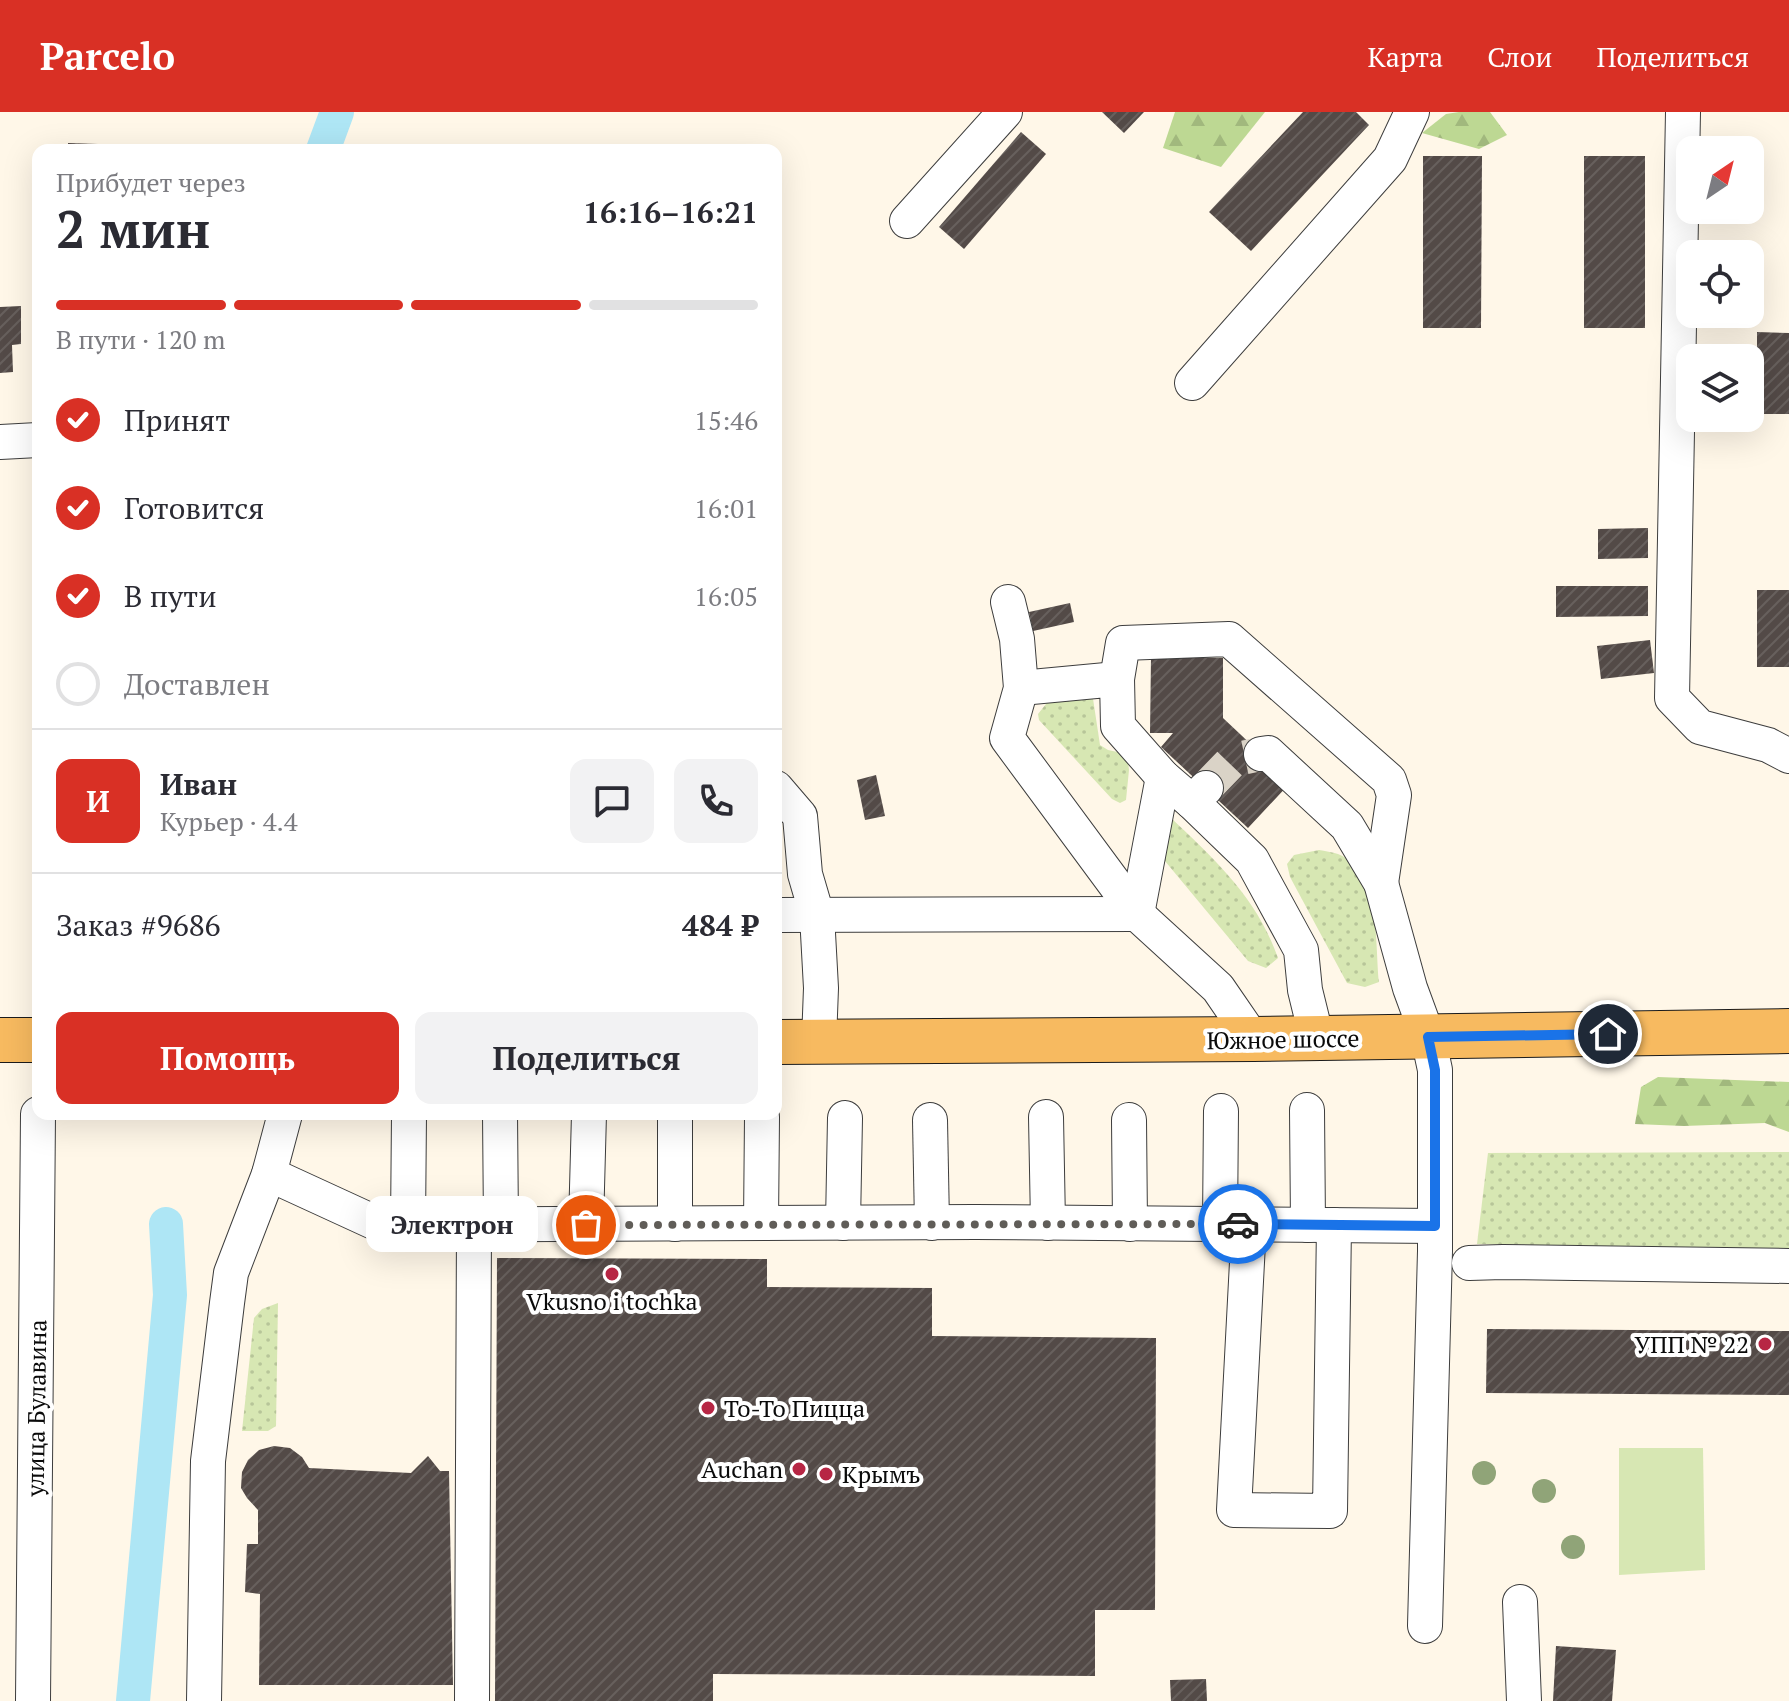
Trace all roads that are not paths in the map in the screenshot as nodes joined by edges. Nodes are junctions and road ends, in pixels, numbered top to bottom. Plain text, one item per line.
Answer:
1 (1005, 112) edge
2 (1412, 112) edge
3 (1683, 112) edge
4 (907, 221) dead end
5 (1192, 383) dead end
6 (32, 440) edge
7 (0, 442) edge
8 (1008, 602) dead end
9 (1117, 679) junction
10 (1021, 688) junction
11 (1261, 754) dead end
12 (1789, 756) edge
13 (1163, 777) junction
14 (782, 795) edge
15 (1381, 883) junction
16 (1137, 914) junction
17 (782, 915) edge
18 (817, 915) junction
19 (1789, 1031) edge
20 (1428, 1037) junction
21 (1253, 1039) junction
22 (1317, 1039) junction
23 (0, 1040) edge
24 (32, 1040) edge
25 (819, 1041) junction
26 (782, 1042) edge
27 (1307, 1110) dead end
28 (1221, 1111) dead end
29 (1046, 1117) dead end
30 (845, 1118) dead end
31 (38, 1120) edge
32 (283, 1120) edge
33 (409, 1120) edge
34 (499, 1120) edge
35 (589, 1120) edge
36 (675, 1120) edge
37 (762, 1120) edge
38 (930, 1120) dead end
39 (1129, 1120) dead end
40 (269, 1174) junction
41 (761, 1223) junction
42 (843, 1223) junction
43 (932, 1223) junction
44 (1048, 1223) junction
45 (675, 1224) junction
46 (1130, 1224) junction
47 (1234, 1224) junction
48 (408, 1225) junction
49 (488, 1225) junction
50 (586, 1225) junction
51 (1321, 1225) junction
52 (1435, 1226) junction
53 (1469, 1263) dead end
54 (1789, 1266) edge
55 (1520, 1602) dead end
56 (1425, 1626) dead end
57 (33, 1701) edge
58 (204, 1701) edge
59 (472, 1701) edge
60 (1524, 1701) edge

1 - 4 street
2 - 5 street
3 - 12 street
6 - 7 street
8 - 10 street
9 - 10 street
9 - 13 street
9 - 15 street
10 - 16 street
11 - 15 street
13 - 16 street
13 - 22 street
14 - 18 street
15 - 20 street
16 - 18 street
16 - 21 street
17 - 18 street
18 - 25 street
19 - 20 main road, Южное шоссе
20 - 22 main road, Южное шоссе
20 - 52 street
21 - 22 main road, Южное шоссе
21 - 25 main road, Южное шоссе
23 - 24 main road
25 - 26 main road, Южное шоссе
27 - 51 street
28 - 47 street
29 - 44 street
30 - 42 street
31 - 57 street, улица Булавина
32 - 40 street
33 - 48 street
34 - 49 street
35 - 50 street
36 - 45 street
37 - 41 street
38 - 43 street
39 - 46 street
40 - 48 street
40 - 58 street
41 - 42 street
41 - 45 street
42 - 43 street
43 - 44 street
44 - 46 street
45 - 50 street
46 - 47 street
47 - 51 street
47 - 51 street
48 - 49 street
49 - 50 street
49 - 59 street
51 - 52 street
52 - 56 street
53 - 54 street
55 - 60 street

